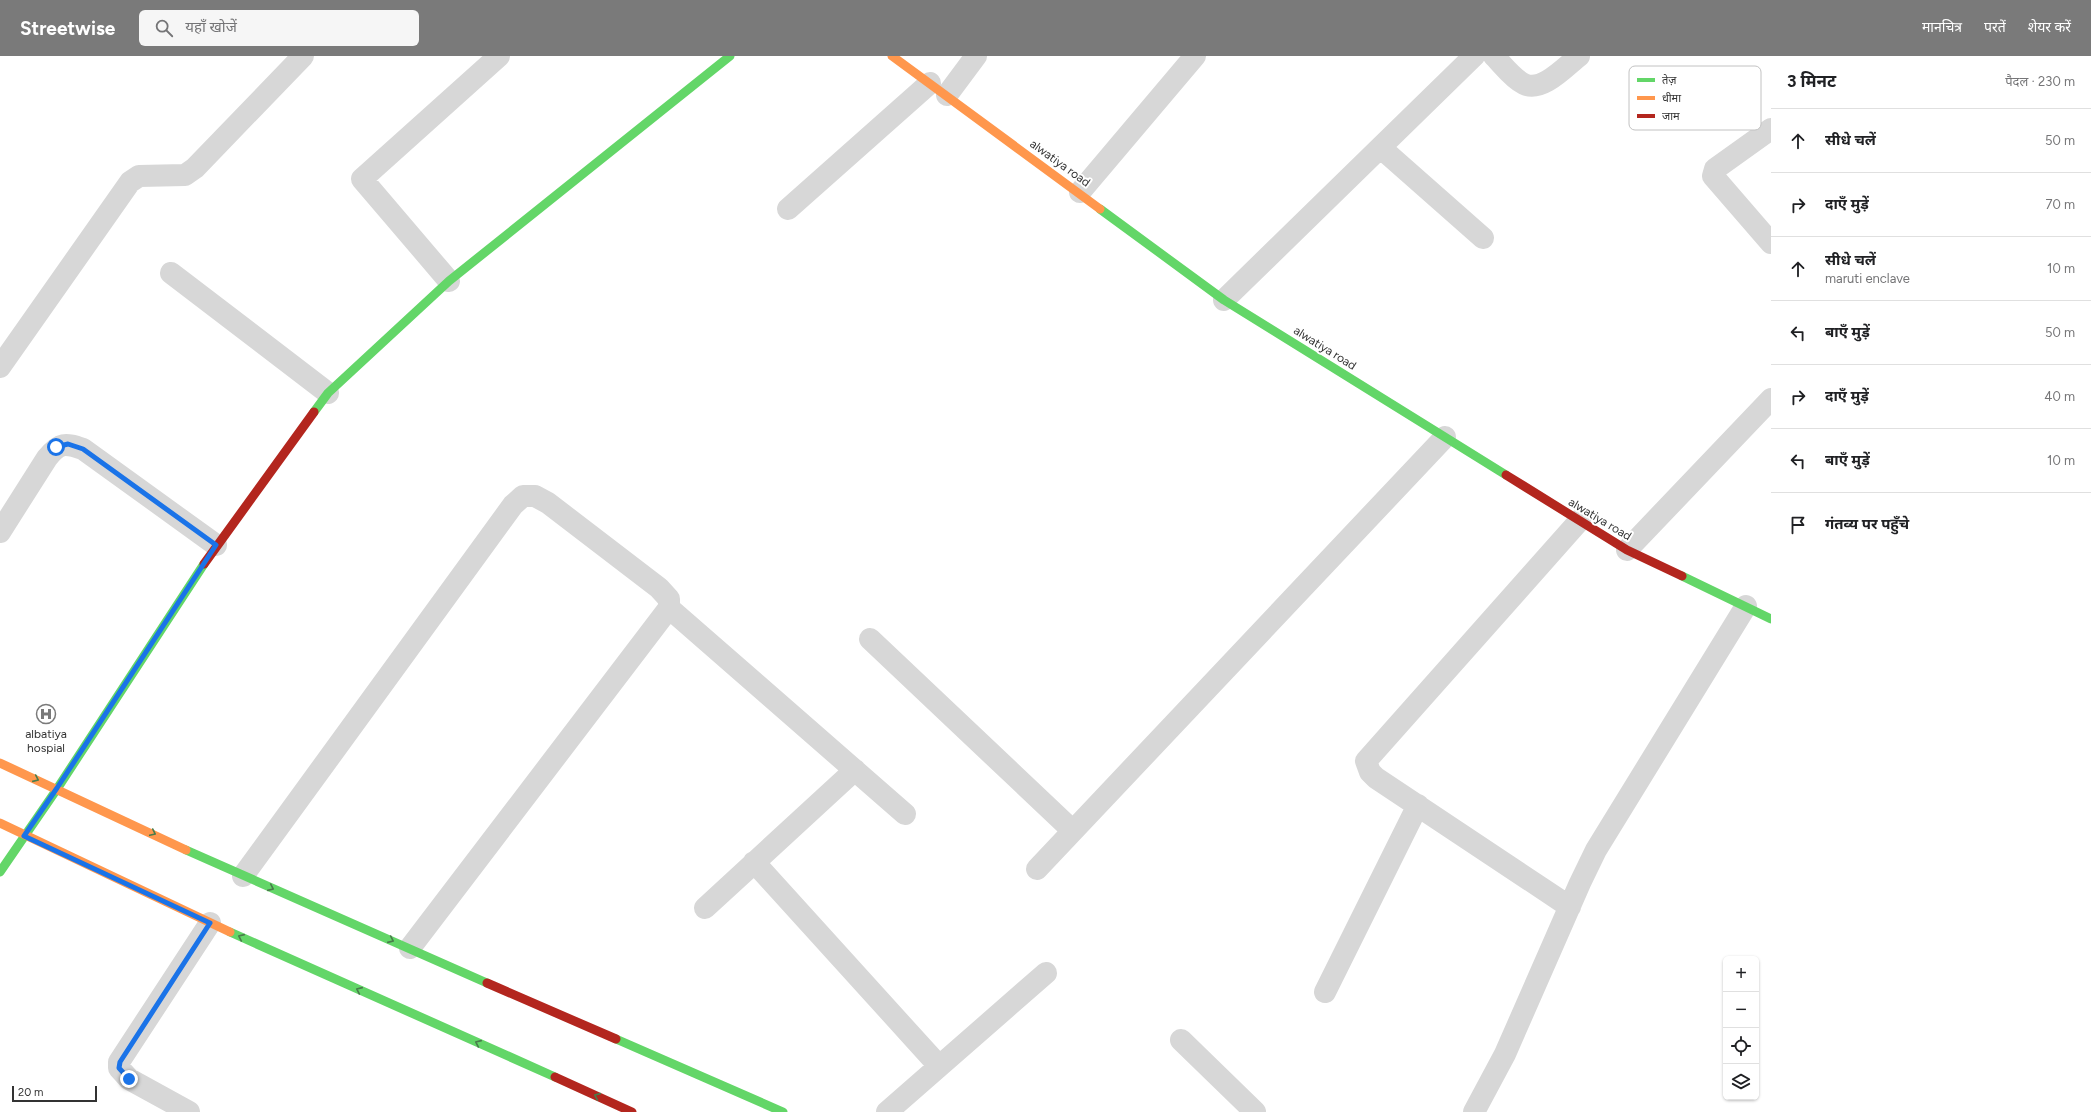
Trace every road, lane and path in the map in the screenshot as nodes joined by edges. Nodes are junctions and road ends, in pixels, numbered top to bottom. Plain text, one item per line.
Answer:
1 (303, 56) edge
2 (499, 56) edge
3 (730, 56) edge
4 (892, 56) edge
5 (976, 56) edge
6 (1195, 56) edge
7 (1474, 56) edge
8 (1494, 56) edge
9 (1579, 56) edge
10 (938, 89) junction
11 (1771, 129) edge
12 (1381, 148) junction
13 (1080, 192) junction
14 (788, 209) dead end
15 (1483, 238) dead end
16 (1771, 243) edge
17 (171, 273) dead end
18 (449, 282) junction
19 (1224, 300) junction
20 (0, 367) edge
21 (328, 393) junction
22 (1771, 399) edge
23 (1445, 437) junction
24 (1580, 520) junction
25 (0, 532) edge
26 (216, 545) junction
27 (1627, 550) junction
28 (1746, 606) junction
29 (669, 608) junction
30 (1771, 620) edge
31 (870, 639) dead end
32 (0, 763) edge
33 (855, 770) junction
34 (57, 788) junction
35 (1418, 805) junction
36 (905, 814) dead end
37 (0, 823) edge
38 (1073, 831) junction
39 (24, 836) junction
40 (754, 862) junction
41 (1037, 869) dead end
42 (0, 872) edge
43 (244, 876) junction
44 (1570, 907) junction
45 (705, 908) dead end
46 (210, 923) junction
47 (410, 948) junction
48 (1046, 973) dead end
49 (1325, 992) dead end
50 (1182, 1040) dead end
51 (939, 1066) junction
52 (189, 1112) edge
53 (632, 1112) edge
54 (784, 1112) edge
55 (887, 1112) edge
56 (1255, 1112) edge
57 (1474, 1112) edge

1 - 20 street
2 - 18 street
3 - 18 street
4 - 10 street, alwatiya road
5 - 10 street
6 - 13 street
7 - 12 street
8 - 9 street
10 - 13 street, alwatiya road
10 - 14 street
11 - 16 street
12 - 15 street
12 - 19 street
13 - 19 street, alwatiya road
17 - 21 street
18 - 21 street
19 - 23 street, alwatiya road
21 - 26 street
22 - 27 street
23 - 24 street, alwatiya road
23 - 38 street
24 - 27 street, alwatiya road
24 - 35 street
25 - 26 street
26 - 34 street
27 - 28 street, alwatiya road
28 - 30 street, alwatiya road
28 - 44 street
29 - 33 street
29 - 43 street
29 - 47 street
31 - 38 street
32 -> 34 street
33 - 36 street
33 - 40 street
34 - 39 street
34 -> 43 street
35 - 44 street
35 - 49 street
37 - 39 street
38 - 41 street
39 - 42 street
39 - 46 street
40 - 45 street
40 - 51 street
43 -> 47 street
44 - 57 street
46 - 52 street
53 -> 46 street
47 - 54 street
48 - 51 street
50 - 56 street
51 - 55 street

